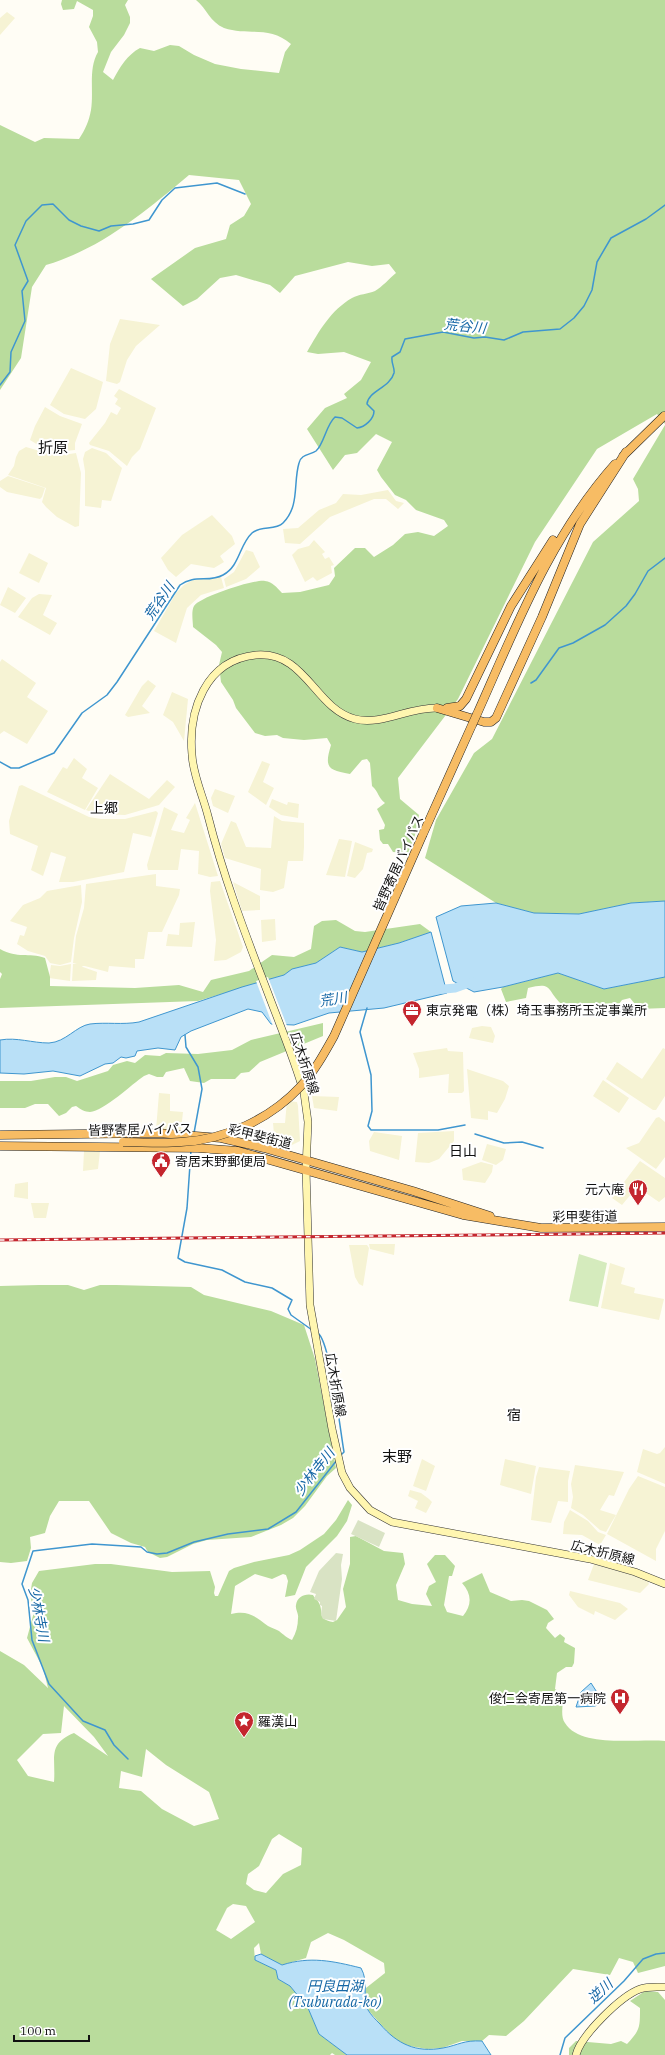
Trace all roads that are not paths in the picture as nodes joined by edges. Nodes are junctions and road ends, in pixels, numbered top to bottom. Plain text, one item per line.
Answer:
1 (664, 416) dead end
2 (626, 452) junction
3 (437, 708) junction
4 (0, 1135) edge
5 (193, 1135) junction
6 (0, 1143) edge
7 (198, 1148) junction
8 (306, 1165) junction
9 (665, 1226) edge
10 (665, 1584) edge
11 (665, 1987) edge
12 (576, 2055) edge

1 - 2 highway, 皆野寄居バイパス
2 - 3 highway
2 - 3 highway
2 - 6 highway, 皆野寄居バイパス, bridge
3 - 8 main road, 広木折原線
4 - 5 highway, 彩甲斐街道
5 - 7 highway
5 - 8 highway, 彩甲斐街道
6 - 7 highway, 彩甲斐街道
7 - 8 highway, 彩甲斐街道
8 - 9 highway, 彩甲斐街道
8 - 10 main road, 広木折原線
11 - 12 main road

